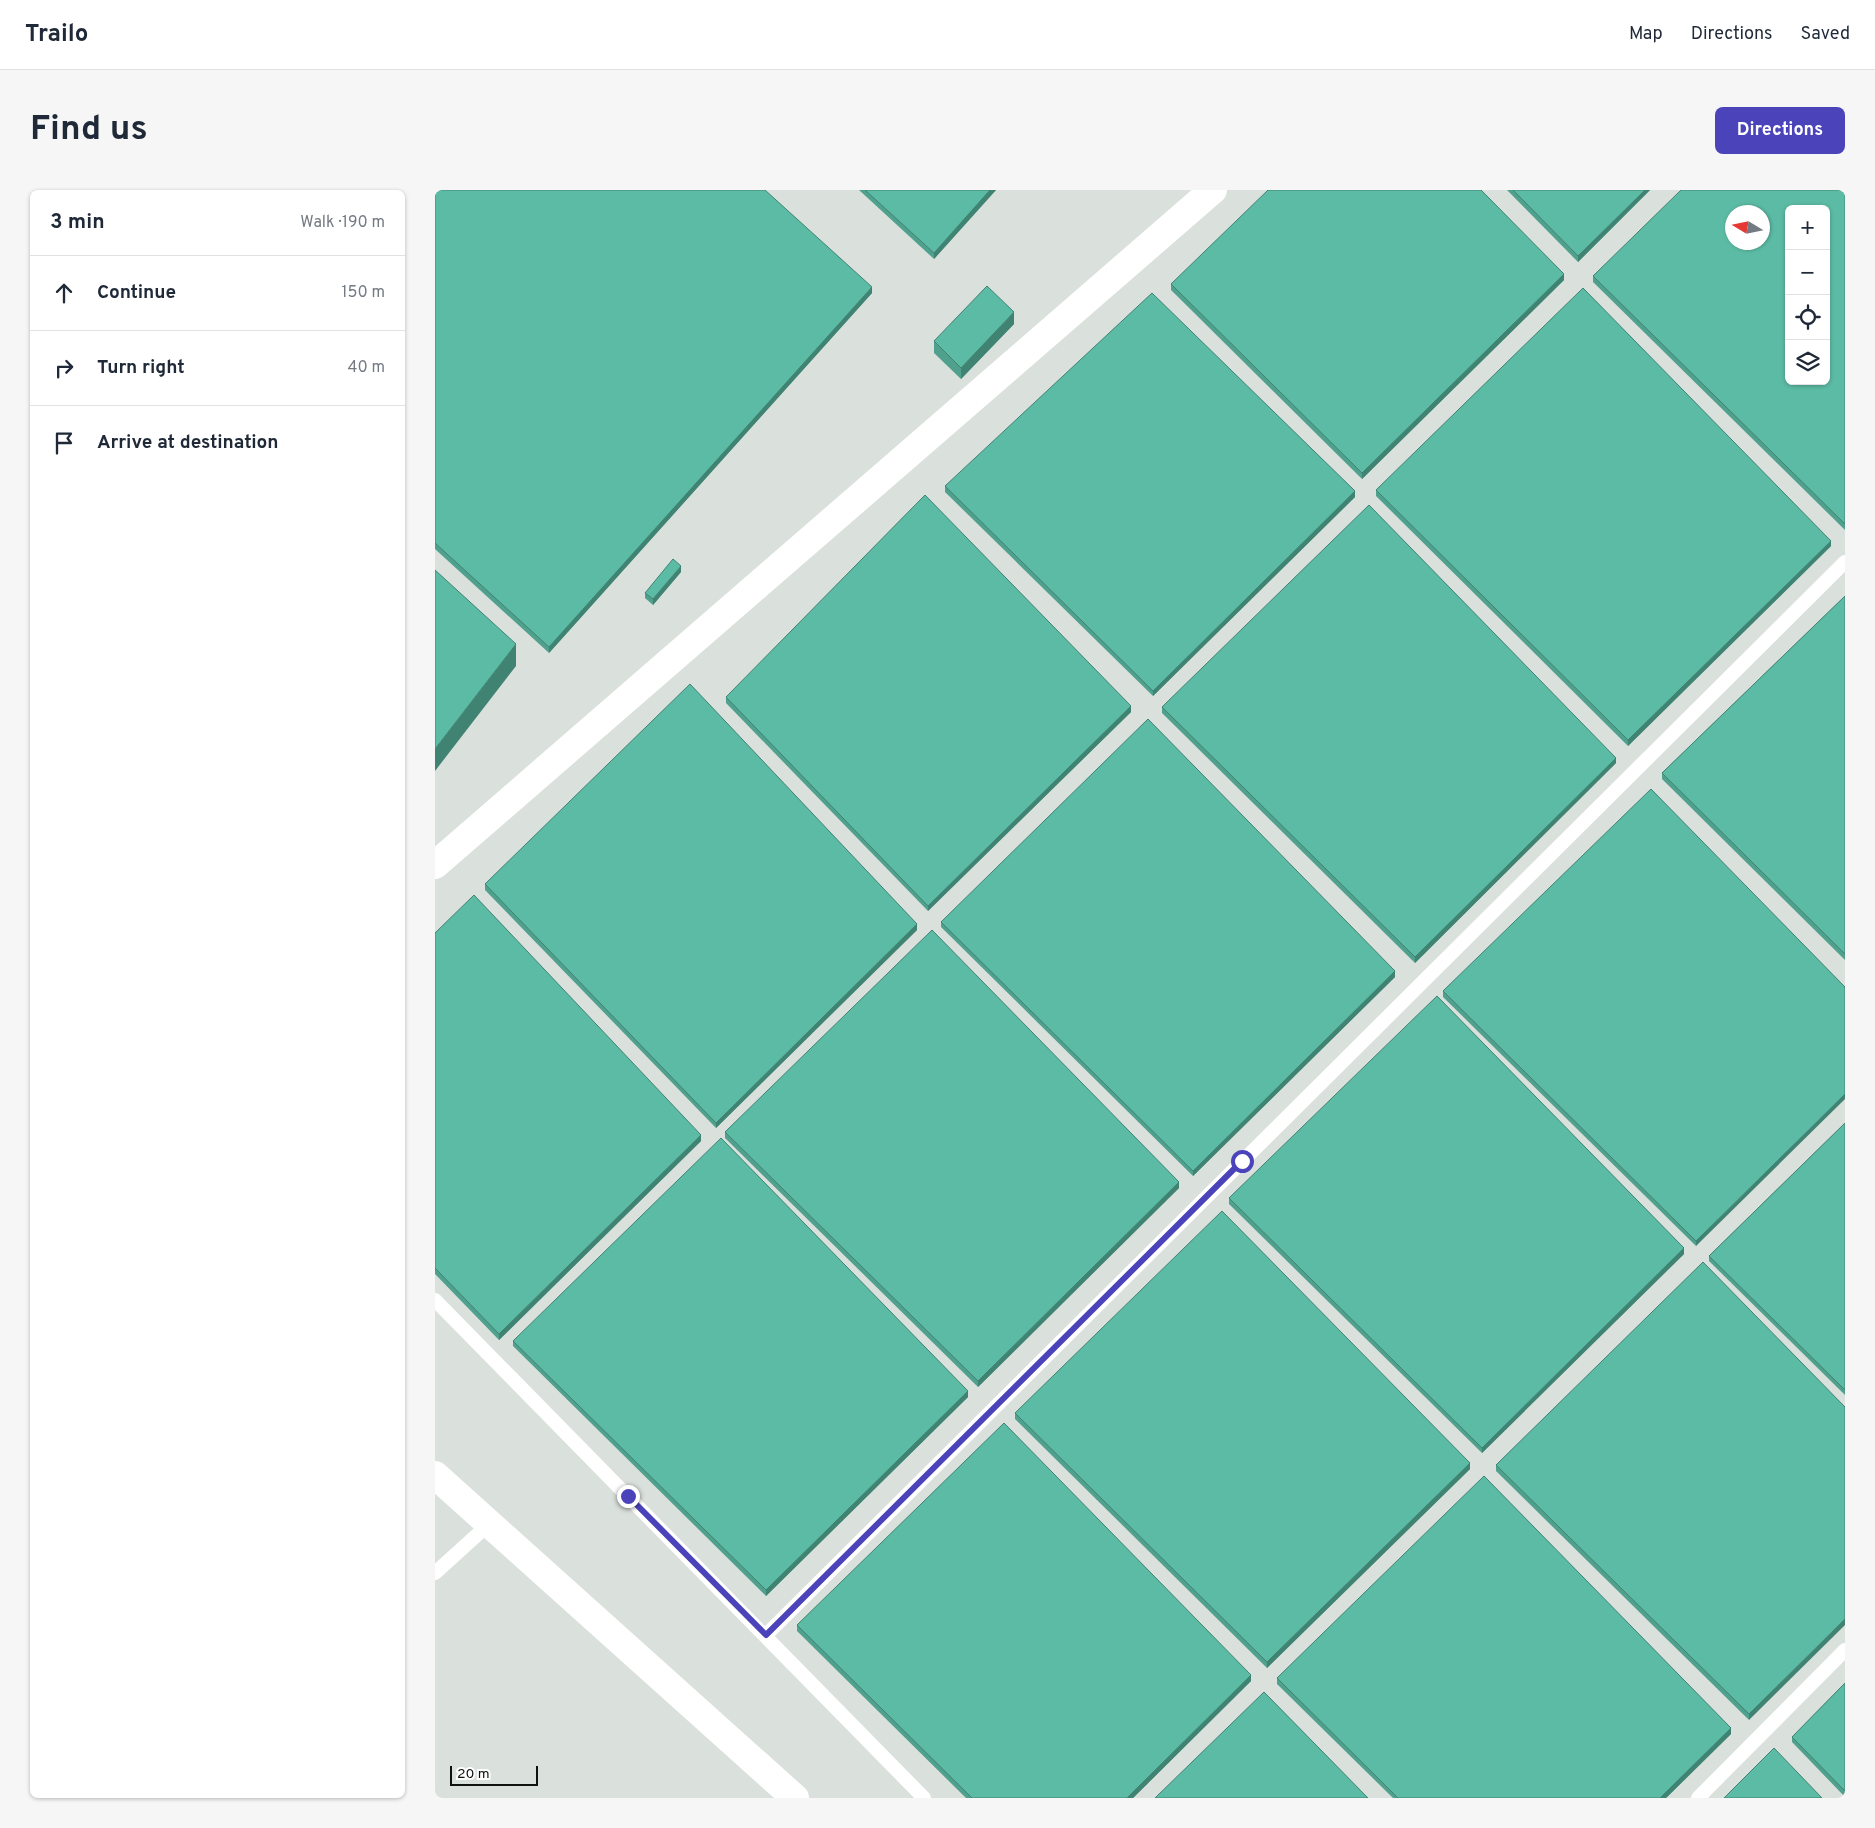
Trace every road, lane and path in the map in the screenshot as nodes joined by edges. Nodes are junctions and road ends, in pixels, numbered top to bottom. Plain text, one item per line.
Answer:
1 (1213, 190) edge
2 (1845, 562) edge
3 (435, 865) edge
4 (435, 1300) edge
5 (435, 1475) edge
6 (489, 1524) junction
7 (435, 1573) edge
8 (766, 1635) junction
9 (1845, 1650) edge
10 (795, 1798) edge
11 (924, 1798) edge
12 (1698, 1798) edge

1 - 3 street
2 - 8 lane
4 - 8 lane
5 - 6 street
6 - 7 lane
6 - 10 street
8 - 11 lane
9 - 12 lane

